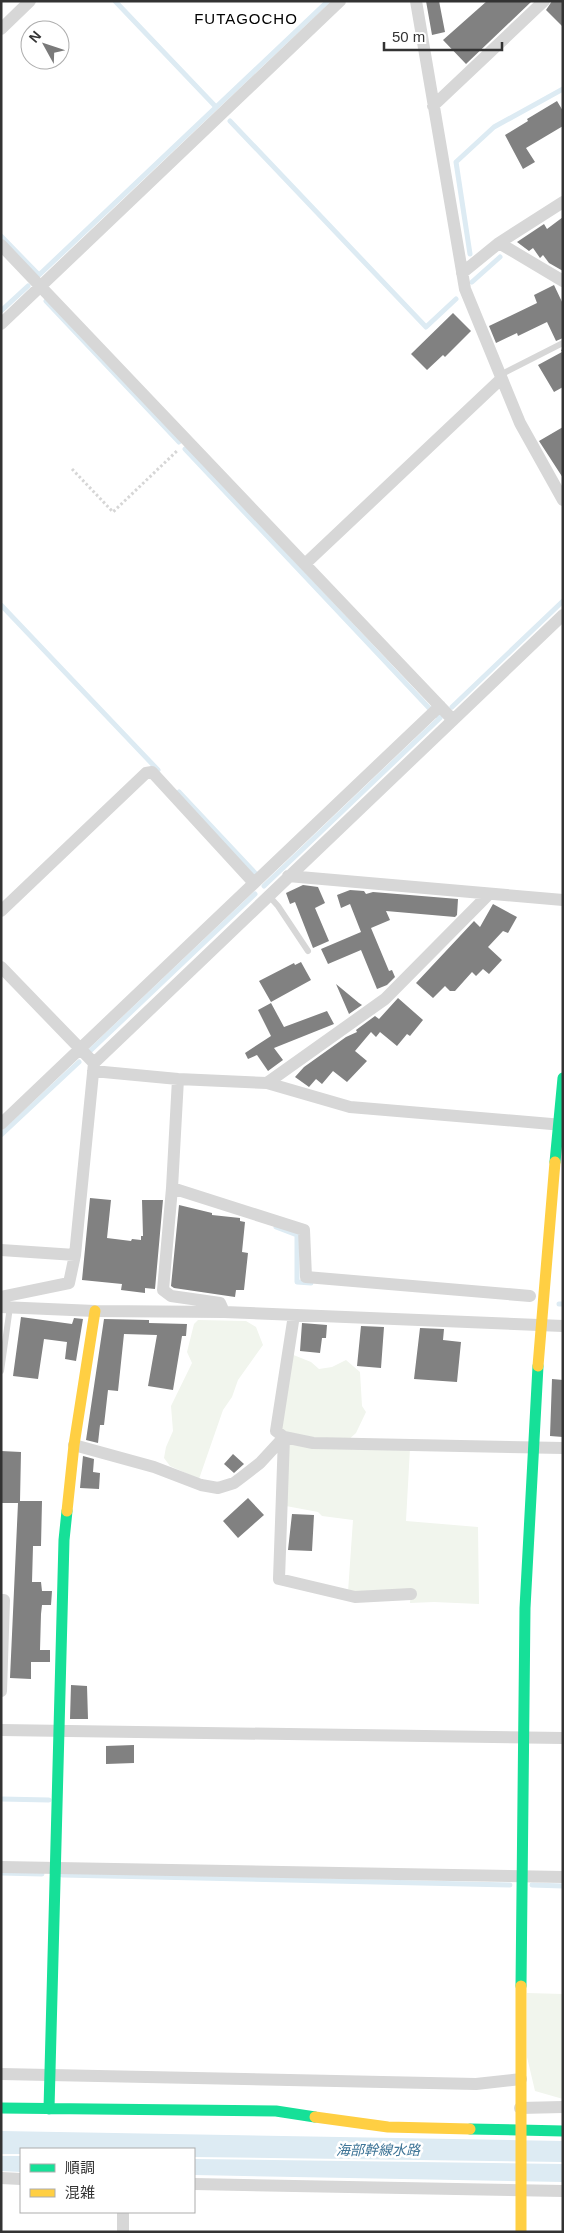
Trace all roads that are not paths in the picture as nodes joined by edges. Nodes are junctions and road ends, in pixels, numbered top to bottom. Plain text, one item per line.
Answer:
1 (30, 1) edge
2 (340, 1) edge
3 (416, 1) edge
4 (544, 1) edge
5 (1, 28) edge
6 (433, 106) junction
7 (563, 202) edge
8 (499, 244) junction
9 (1, 245) edge
10 (462, 273) junction
11 (563, 281) edge
12 (41, 286) junction
13 (1, 324) edge
14 (563, 343) edge
15 (500, 377) junction
16 (563, 500) edge
17 (305, 564) junction
18 (563, 615) edge
19 (440, 706) junction
20 (453, 720) junction
21 (288, 876) junction
22 (254, 883) junction
23 (489, 894) junction
24 (268, 895) junction
25 (563, 900) edge
26 (1, 911) edge
27 (308, 951) dead end
28 (1, 966) edge
29 (80, 1049) junction
30 (93, 1067) junction
31 (563, 1078) edge
32 (178, 1079) junction
33 (267, 1083) junction
34 (1, 1124) edge
35 (560, 1125) edge
36 (172, 1188) junction
37 (1, 1250) edge
38 (75, 1255) junction
39 (530, 1296) dead end
40 (4, 1304) edge
41 (95, 1311) junction
42 (224, 1312) junction
43 (294, 1314) junction
44 (540, 1325) junction
45 (563, 1326) edge
46 (1, 1371) edge
47 (284, 1437) junction
48 (74, 1445) junction
49 (534, 1446) junction
50 (563, 1448) edge
51 (412, 1594) dead end
52 (1, 1600) edge
53 (1, 1692) edge
54 (1, 1730) edge
55 (58, 1730) junction
56 (524, 1737) junction
57 (563, 1738) edge
58 (1, 1867) edge
59 (55, 1868) junction
60 (524, 1876) junction
61 (563, 1877) edge
62 (1, 2074) edge
63 (51, 2075) junction
64 (521, 2079) junction
65 (563, 2107) edge
66 (1, 2108) edge
67 (520, 2108) junction
68 (49, 2109) junction
69 (563, 2131) edge
70 (520, 2135) junction
71 (1, 2178) edge
72 (20, 2178) edge
73 (195, 2184) edge
74 (521, 2187) junction
75 (563, 2191) edge
76 (123, 2213) edge
77 (124, 2232) edge
78 (521, 2232) edge

1 - 5 street
2 - 12 street
3 - 6 street
4 - 6 street
6 - 10 street
7 - 8 street
8 - 10 street
8 - 11 street
9 - 12 street
10 - 15 street
12 - 13 street
12 - 17 street
14 - 15 lane
15 - 16 street
15 - 17 street
17 - 19 street
18 - 20 street
19 - 20 street
19 - 22 street
20 - 21 street
21 - 23 street
21 - 24 street
22 - 26 street
22 - 29 street
23 - 25 street
23 - 33 street
24 - 27 lane
24 - 30 street
28 - 29 street
29 - 30 street
29 - 34 street
30 - 32 street
30 - 38 street
31 - 35 street
32 - 33 street
32 - 36 street
33 - 35 street
35 - 44 street
36 - 39 street
36 - 42 street
37 - 38 street
38 - 40 street
40 - 41 street
40 - 46 lane
41 - 42 street
41 - 48 street
42 - 43 street
43 - 44 street
43 - 47 street
44 - 45 street
44 - 49 street
47 - 48 street
47 - 49 street
47 - 51 street
48 - 55 street
49 - 50 street
49 - 56 street
52 - 53 street
54 - 55 street
55 - 56 street
55 - 59 street
56 - 57 street
56 - 60 street
58 - 59 street
59 - 60 street
59 - 63 street
60 - 61 street
60 - 64 street
62 - 63 street
63 - 64 street
63 - 68 street
64 - 67 street
65 - 67 street
66 - 68 street
67 - 70 street
68 - 70 street
69 - 70 street
70 - 74 street
71 - 72 street
73 - 74 street
74 - 75 street
74 - 78 street
76 - 77 street

